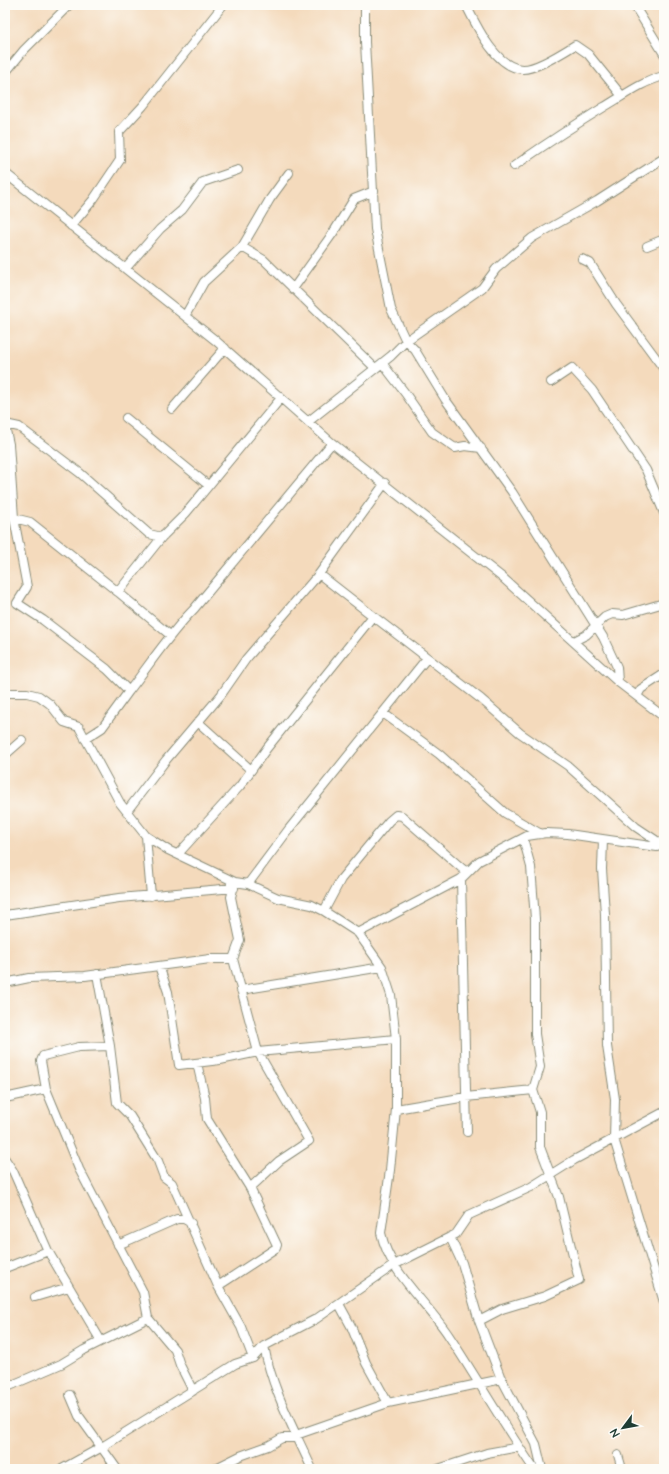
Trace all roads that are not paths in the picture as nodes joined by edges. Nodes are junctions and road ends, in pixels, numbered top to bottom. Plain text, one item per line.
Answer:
1 (69, 5) edge
2 (223, 5) edge
3 (364, 5) edge
4 (466, 5) edge
5 (634, 5) edge
6 (664, 54) edge
7 (5, 73) edge
8 (664, 76) edge
9 (622, 96) junction
10 (664, 158) edge
11 (514, 166) dead end
12 (238, 170) dead end
13 (5, 173) edge
14 (288, 173) dead end
15 (374, 191) junction
16 (71, 226) junction
17 (664, 239) edge
18 (647, 246) dead end
19 (242, 247) junction
20 (582, 259) dead end
21 (126, 268) junction
22 (293, 289) junction
23 (185, 316) junction
24 (406, 341) junction
25 (225, 348) junction
26 (378, 366) junction
27 (664, 369) edge
28 (551, 382) dead end
29 (281, 398) junction
30 (172, 408) dead end
31 (126, 418) dead end
32 (309, 421) junction
33 (5, 425) edge
34 (332, 443) junction
35 (481, 448) junction
36 (7, 468) edge
37 (385, 484) junction
38 (208, 485) junction
39 (664, 513) edge
40 (14, 518) junction
41 (162, 537) junction
42 (319, 574) junction
43 (118, 592) junction
44 (664, 602) edge
45 (373, 616) junction
46 (596, 624) junction
47 (170, 635) junction
48 (574, 642) junction
49 (427, 658) junction
50 (664, 674) edge
51 (618, 682) junction
52 (128, 691) junction
53 (5, 693) edge
54 (637, 696) junction
55 (383, 713) junction
56 (664, 717) edge
57 (198, 722) junction
58 (85, 739) junction
59 (22, 740) dead end
60 (5, 755) edge
61 (251, 770) junction
62 (126, 812) junction
63 (541, 834) junction
64 (146, 836) junction
65 (523, 838) junction
66 (603, 840) junction
67 (663, 845) edge
68 (178, 854) junction
69 (469, 870) junction
70 (461, 879) junction
71 (248, 884) junction
72 (235, 885) junction
73 (151, 896) junction
74 (324, 911) junction
75 (5, 915) edge
76 (358, 933) junction
77 (233, 959) junction
78 (159, 966) junction
79 (382, 967) junction
80 (97, 974) junction
81 (5, 983) edge
82 (241, 990) junction
83 (396, 1039) junction
84 (110, 1046) junction
85 (258, 1052) junction
86 (197, 1063) junction
87 (46, 1089) junction
88 (533, 1090) junction
89 (466, 1097) junction
90 (5, 1098) edge
91 (396, 1109) junction
92 (664, 1112) edge
93 (467, 1132) dead end
94 (614, 1139) junction
95 (5, 1159) edge
96 (551, 1174) junction
97 (250, 1188) junction
98 (191, 1223) junction
99 (450, 1237) junction
100 (118, 1245) junction
101 (48, 1251) junction
102 (394, 1265) junction
103 (5, 1268) edge
104 (218, 1286) junction
105 (68, 1287) junction
106 (35, 1297) dead end
107 (664, 1302) edge
108 (339, 1304) junction
109 (148, 1318) junction
110 (479, 1321) junction
111 (100, 1341) junction
112 (264, 1346) junction
113 (253, 1358) junction
114 (502, 1379) junction
115 (479, 1384) junction
116 (5, 1388) edge
117 (193, 1391) junction
118 (70, 1395) dead end
119 (388, 1403) junction
120 (297, 1437) junction
121 (102, 1447) junction
122 (519, 1447) junction
123 (618, 1455) dead end
124 (62, 1469) edge
125 (117, 1469) edge
126 (214, 1469) edge
127 (312, 1469) edge
128 (438, 1469) edge
129 (534, 1469) edge
130 (542, 1469) edge
131 (622, 1469) edge

1 - 7 street
2 - 16 street
3 - 15 street
4 - 9 street
5 - 6 street
8 - 9 street
9 - 11 street
10 - 24 street
12 - 21 street
13 - 16 street
14 - 19 street
15 - 22 street
15 - 24 street
16 - 21 street
17 - 18 street
19 - 22 street
19 - 23 street
20 - 27 street
21 - 23 street
22 - 26 street
23 - 25 street
24 - 26 street
24 - 35 street
25 - 29 street
25 - 30 street
26 - 32 street
26 - 35 street
28 - 39 street
29 - 32 street
29 - 38 street
31 - 38 street
32 - 34 street
33 - 36 street
33 - 41 street
34 - 37 street
34 - 47 street
35 - 46 street
36 - 40 street
37 - 42 street
37 - 48 street
38 - 41 street
40 - 43 street
40 - 52 street
41 - 43 street
42 - 45 street
42 - 57 street
43 - 47 street
44 - 46 street
45 - 49 street
45 - 61 street
46 - 48 street
46 - 51 street
47 - 52 street
48 - 51 street
49 - 55 street
49 - 67 street
50 - 54 street
51 - 54 street
52 - 58 street
53 - 58 street
54 - 56 street
55 - 63 street
55 - 71 street
57 - 61 street
57 - 62 street
58 - 62 street
59 - 60 street
61 - 68 street
62 - 64 street
63 - 65 street
63 - 66 street
64 - 68 street
64 - 73 street
65 - 69 street
65 - 88 street
66 - 67 street
66 - 94 street
68 - 72 street
69 - 70 street
69 - 74 street
70 - 76 street
70 - 89 street
71 - 72 street
71 - 74 street
72 - 73 street
72 - 77 street
73 - 75 street
74 - 76 street
76 - 79 street
77 - 78 street
77 - 82 street
78 - 80 street
78 - 86 street
79 - 82 street
79 - 83 street
80 - 81 street
80 - 84 street
82 - 85 street
83 - 85 street
83 - 91 street
84 - 87 street
84 - 98 street
85 - 86 street
85 - 97 street
86 - 97 street
87 - 90 street
87 - 100 street
88 - 89 street
88 - 96 street
89 - 91 street
89 - 93 street
91 - 102 street
92 - 94 street
94 - 96 street
94 - 107 street
95 - 101 street
96 - 99 street
96 - 110 street
97 - 104 street
98 - 100 street
98 - 104 street
99 - 102 street
99 - 110 street
100 - 109 street
101 - 103 street
101 - 105 street
102 - 108 street
102 - 115 street
104 - 113 street
105 - 106 street
105 - 111 street
108 - 112 street
108 - 119 street
109 - 111 street
109 - 117 street
110 - 114 street
111 - 116 street
112 - 113 street
112 - 120 street
113 - 117 street
114 - 115 street
114 - 130 street
115 - 119 street
115 - 122 street
117 - 121 street
118 - 121 street
119 - 120 street
120 - 126 street
120 - 127 street
121 - 124 street
121 - 125 street
122 - 128 street
122 - 129 street
123 - 131 street

